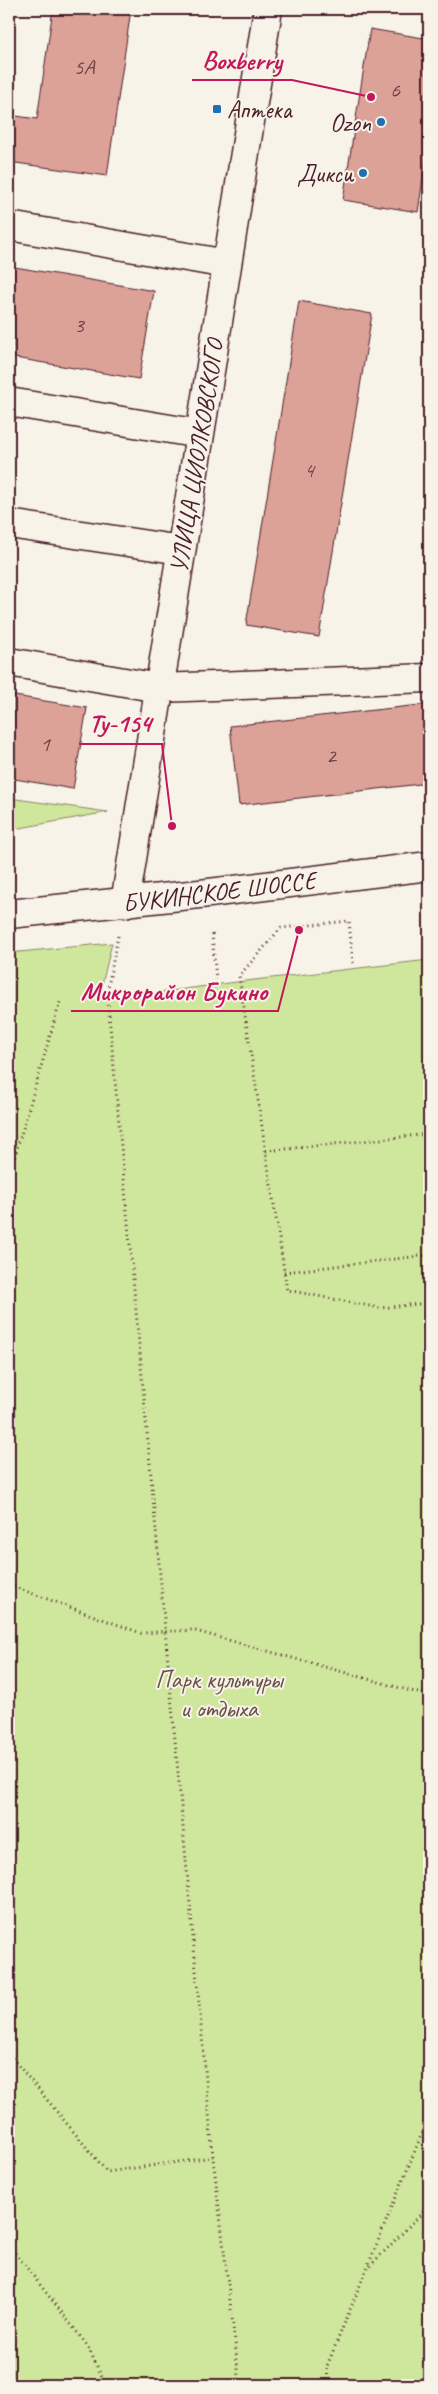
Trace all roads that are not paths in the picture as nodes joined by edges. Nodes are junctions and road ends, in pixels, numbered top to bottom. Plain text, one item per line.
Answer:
1 (268, 9) edge
2 (9, 226) edge
3 (227, 264) junction
4 (9, 402) edge
5 (200, 434) junction
6 (9, 524) edge
7 (181, 550) junction
8 (9, 662) edge
9 (429, 678) edge
10 (159, 688) junction
11 (429, 866) edge
12 (125, 903) junction
13 (9, 914) edge

1 - 3 street, УЛИЦА ЦИОЛКОВСКОГО
2 - 3 street
3 - 5 street, УЛИЦА ЦИОЛКОВСКОГО
4 - 5 street
5 - 7 street, УЛИЦА ЦИОЛКОВСКОГО
6 - 7 street
7 - 10 street, УЛИЦА ЦИОЛКОВСКОГО
8 - 10 street
9 - 10 street
10 - 12 street, УЛИЦА ЦИОЛКОВСКОГО
11 - 12 street, БУКИНСКОЕ ШОССЕ
12 - 13 street, БУКИНСКОЕ ШОССЕ

